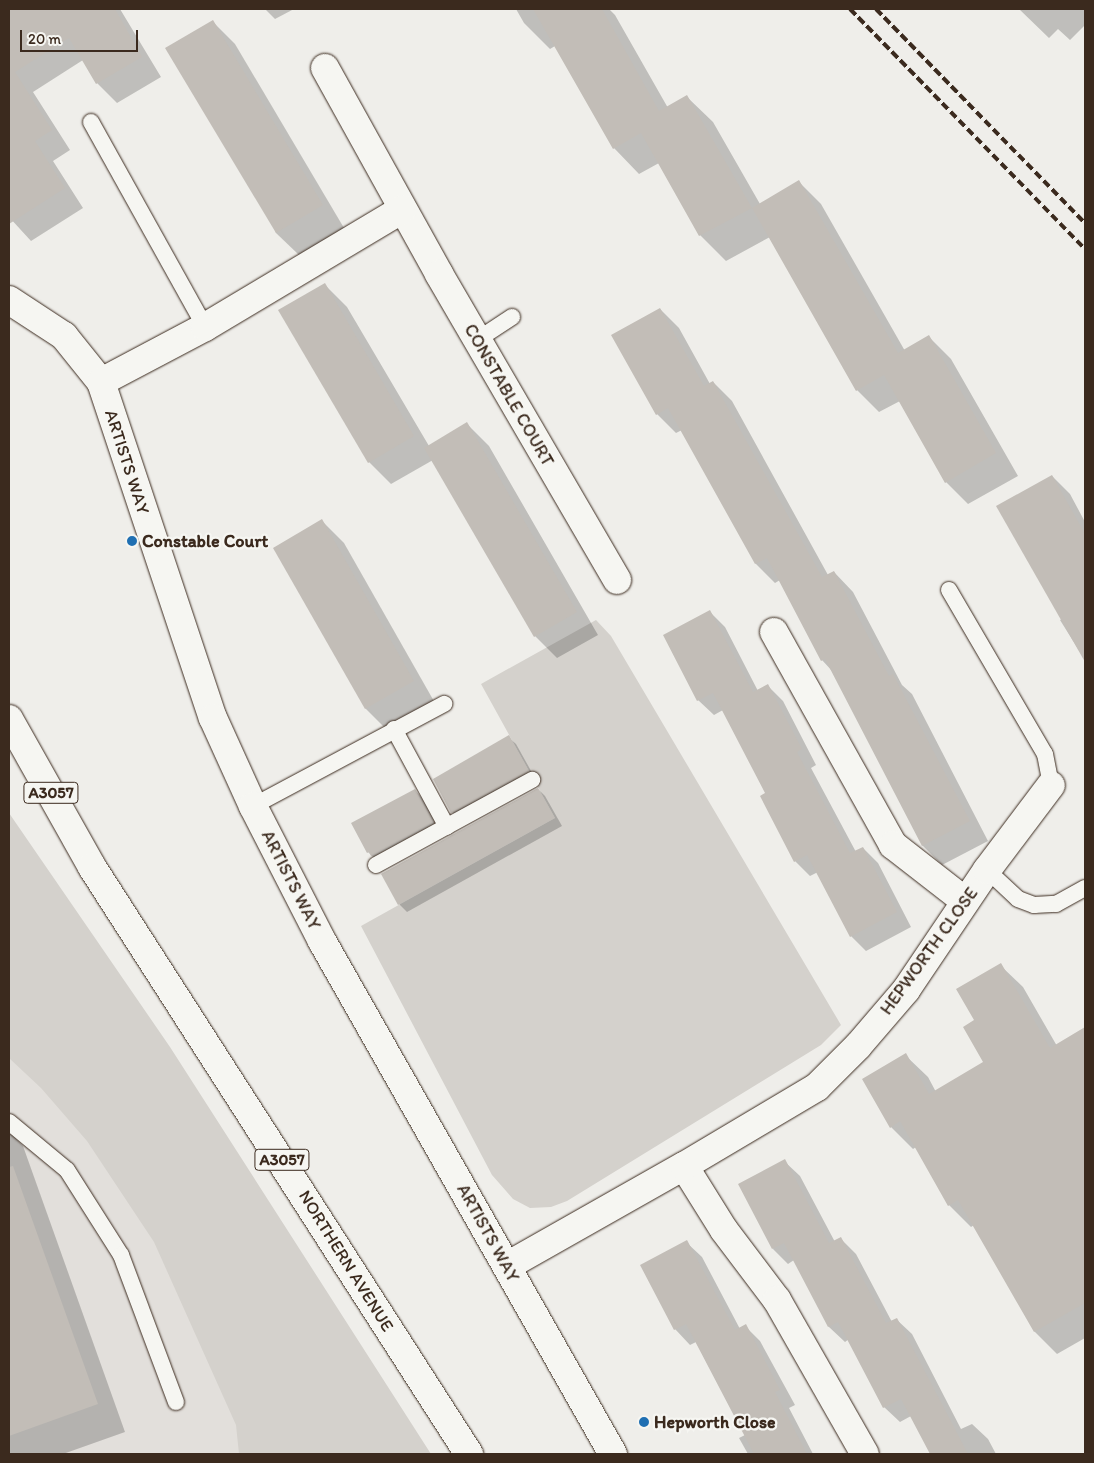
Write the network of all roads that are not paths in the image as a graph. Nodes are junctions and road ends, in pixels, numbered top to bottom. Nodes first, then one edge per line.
1 (325, 68) dead end
2 (91, 122) dead end
3 (403, 209) junction
4 (9, 300) edge
5 (512, 317) dead end
6 (205, 326) junction
7 (477, 340) junction
8 (101, 382) junction
9 (617, 580) dead end
10 (949, 590) dead end
11 (774, 632) dead end
12 (444, 704) dead end
13 (9, 719) edge
14 (394, 729) junction
15 (9, 758) edge
16 (532, 780) dead end
17 (1051, 785) joint
18 (253, 806) junction
19 (447, 827) junction
20 (376, 865) dead end
21 (92, 867) junction
22 (987, 870) junction
23 (1085, 888) edge
24 (965, 901) junction
25 (9, 1122) edge
26 (684, 1166) junction
27 (507, 1266) junction
28 (176, 1402) dead end
29 (468, 1454) edge
30 (613, 1454) edge
31 (865, 1454) edge

1 - 3 street, CONSTABLE COURT
2 - 6 lane
3 - 6 street
3 - 7 street, CONSTABLE COURT
4 - 8 street, ARTISTS WAY
5 - 7 lane
6 - 8 street
7 - 9 street, CONSTABLE COURT
8 - 18 street, ARTISTS WAY
10 - 17 lane
11 - 24 street
12 - 14 lane
13 - 21 street, NORTHERN AVENUE / A3057
14 - 18 lane
14 - 19 lane
15 - 21 street, NORTHERN AVENUE / A3057
16 - 19 lane
17 - 22 street, HEPWORTH CLOSE
18 - 27 street, ARTISTS WAY
19 - 20 lane
21 - 29 street, NORTHERN AVENUE / A3057
22 - 23 lane
22 - 24 street, HEPWORTH CLOSE
24 - 26 street, HEPWORTH CLOSE
25 - 28 lane
26 - 27 street, HEPWORTH CLOSE
26 - 31 street
27 - 30 street, ARTISTS WAY

